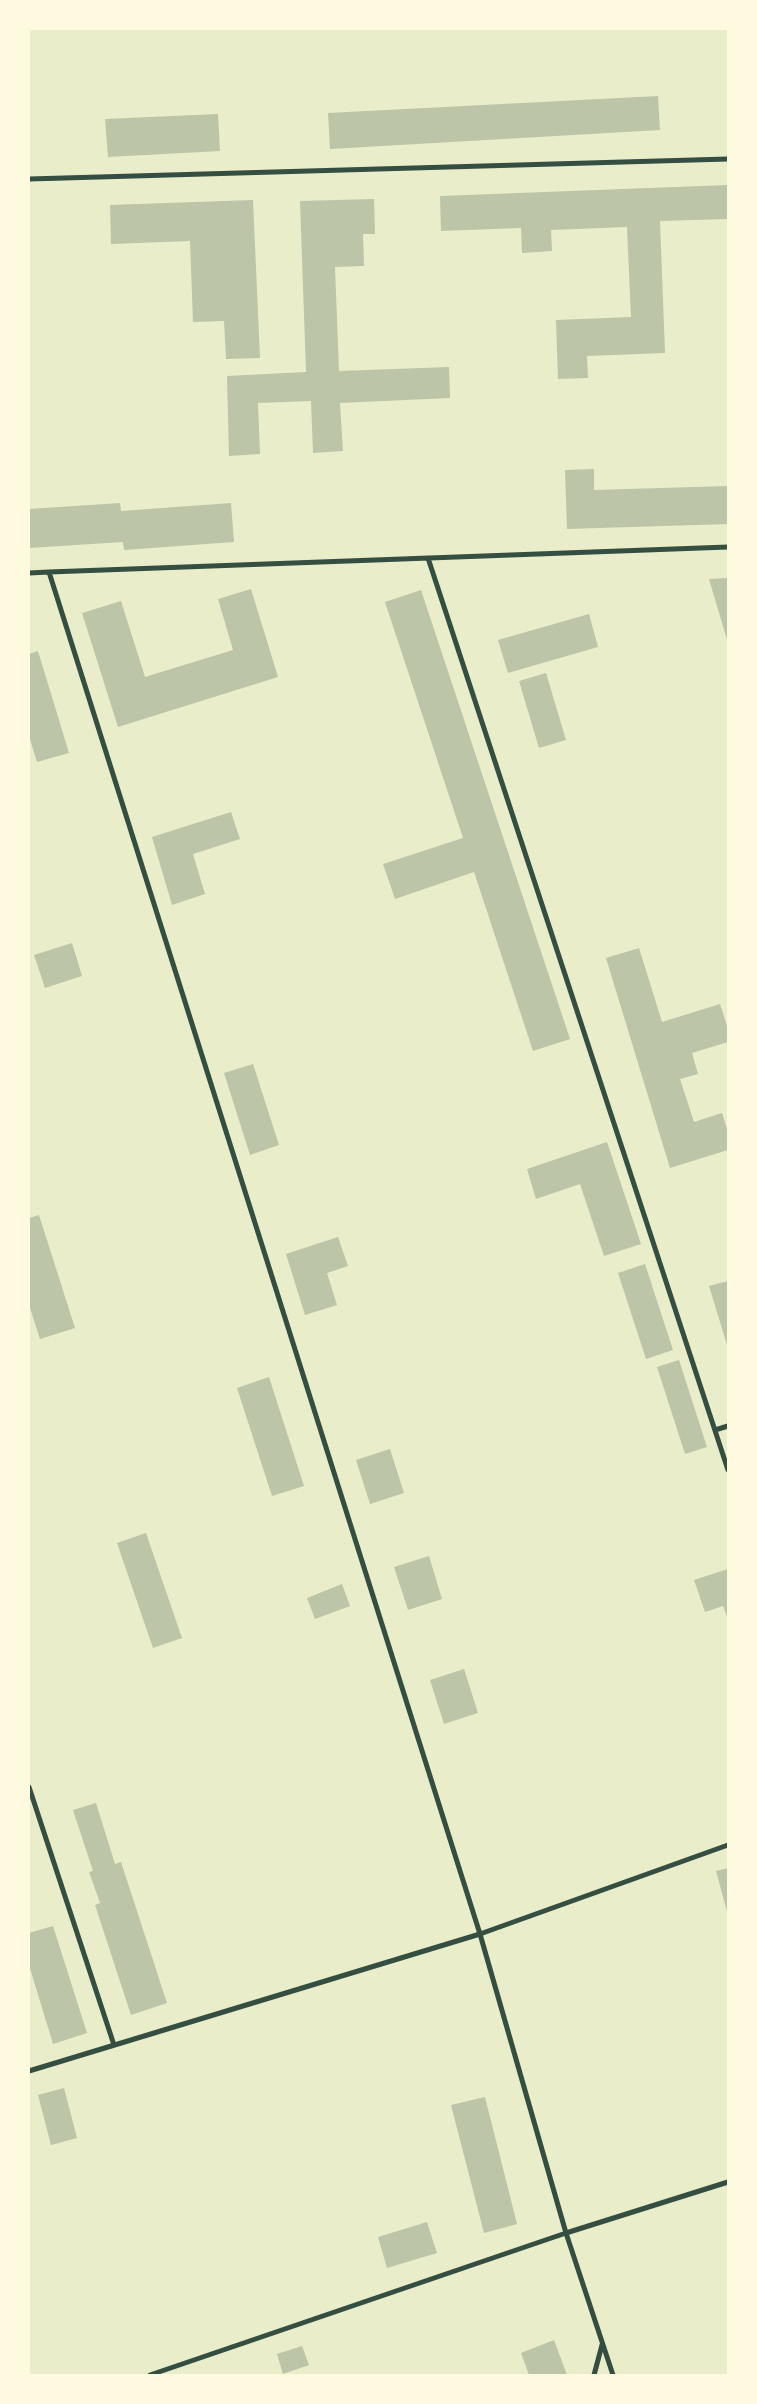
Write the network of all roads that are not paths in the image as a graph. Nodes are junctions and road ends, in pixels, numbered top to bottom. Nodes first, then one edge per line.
1 (728, 159) edge
2 (29, 179) edge
3 (728, 547) edge
4 (428, 558) junction
5 (49, 572) junction
6 (29, 573) edge
7 (728, 1426) edge
8 (715, 1430) junction
9 (728, 1470) edge
10 (29, 1788) edge
11 (728, 1845) edge
12 (480, 1934) junction
13 (114, 2045) junction
14 (29, 2071) edge
15 (728, 2182) edge
16 (566, 2233) junction
17 (602, 2345) junction
18 (150, 2375) edge
19 (594, 2375) edge
20 (612, 2375) edge

1 - 2 street
3 - 4 street
4 - 5 street
4 - 8 street
5 - 6 street
5 - 12 street
7 - 8 street
8 - 9 street
10 - 13 street
11 - 12 street
12 - 13 street
12 - 16 street
13 - 14 street
15 - 16 street
16 - 17 street
16 - 18 street
17 - 19 street
17 - 20 street

